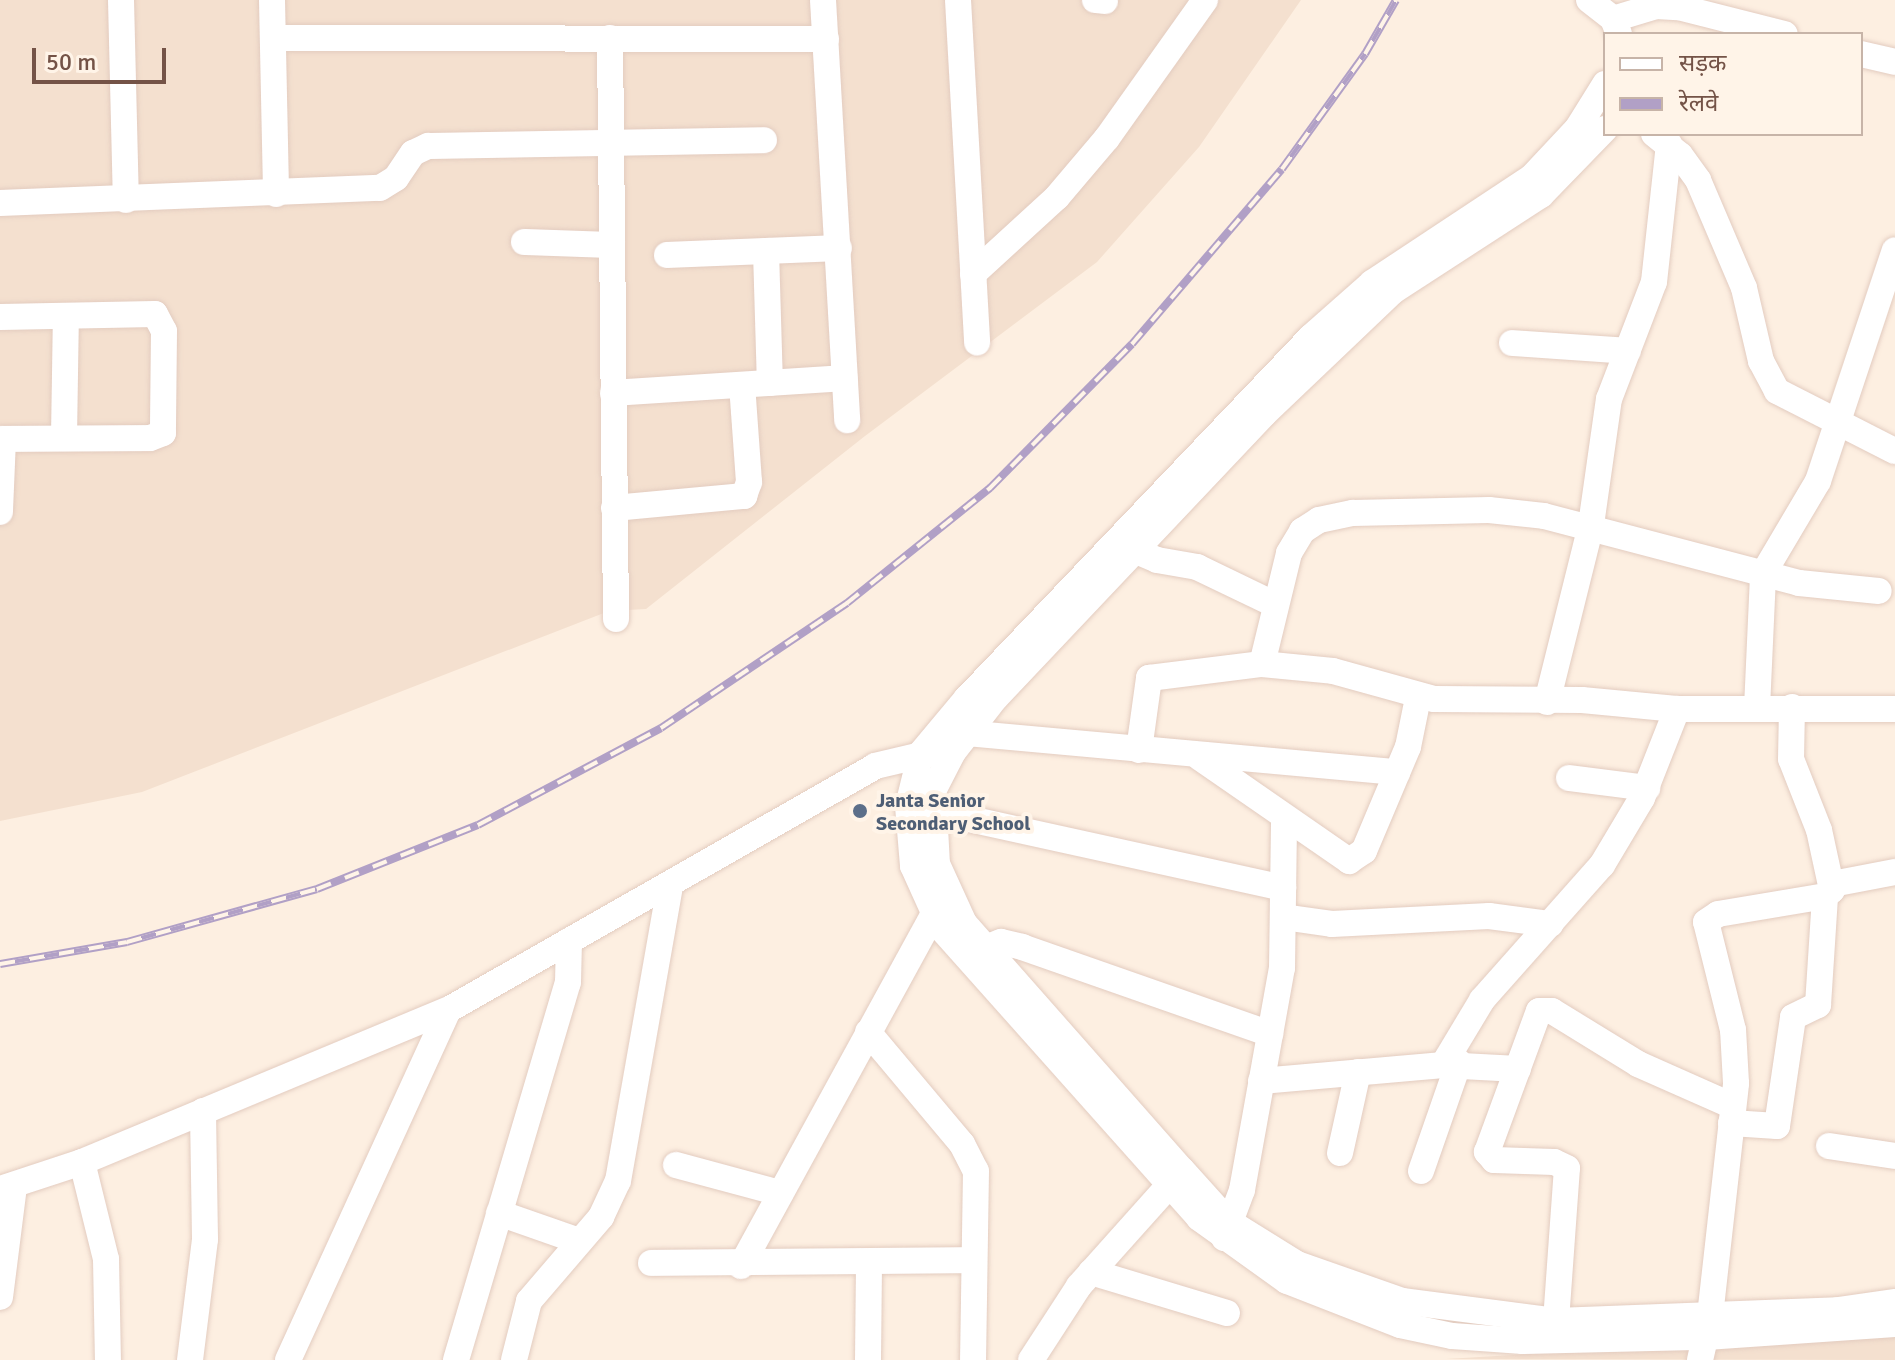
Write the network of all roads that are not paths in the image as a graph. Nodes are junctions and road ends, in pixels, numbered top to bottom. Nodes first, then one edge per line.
1 (121, 0) edge
2 (272, 0) edge
3 (823, 0) edge
4 (958, 0) edge
5 (1205, 0) edge
6 (1589, 0) edge
7 (1678, 3) edge
8 (1616, 26) edge
9 (1778, 32) edge
10 (273, 38) junction
11 (610, 38) junction
12 (826, 39) junction
13 (1863, 54) edge
14 (1895, 62) edge
15 (1602, 96) edge
16 (1603, 131) edge
17 (1662, 139) edge
18 (764, 140) dead end
19 (610, 143) junction
20 (276, 194) junction
21 (126, 200) junction
22 (0, 203) edge
23 (524, 242) dead end
24 (612, 245) junction
25 (839, 248) junction
26 (1895, 250) edge
27 (766, 251) junction
28 (667, 255) dead end
29 (973, 274) junction
30 (66, 316) junction
31 (0, 317) edge
32 (977, 342) dead end
33 (1512, 343) dead end
34 (1628, 351) junction
35 (845, 378) junction
36 (770, 383) junction
37 (742, 385) junction
38 (613, 393) junction
39 (847, 420) dead end
40 (1834, 422) junction
41 (64, 437) junction
42 (1895, 451) edge
43 (614, 508) junction
44 (0, 512) edge
45 (1591, 525) junction
46 (1124, 547) junction
47 (1763, 574) junction
48 (1879, 591) dead end
49 (1274, 604) junction
50 (616, 619) dead end
51 (1262, 664) junction
52 (1418, 698) junction
53 (1547, 702) junction
54 (1792, 707) junction
55 (1757, 708) junction
56 (1677, 709) junction
57 (1895, 709) edge
58 (953, 738) junction
59 (1139, 750) junction
60 (921, 753) junction
61 (1196, 755) junction
62 (1397, 772) junction
63 (1569, 778) dead end
64 (1647, 788) junction
65 (920, 808) junction
66 (1284, 817) junction
67 (1895, 872) edge
68 (670, 885) junction
69 (1283, 888) junction
70 (948, 890) junction
71 (1829, 890) junction
72 (933, 912) junction
73 (1283, 917) junction
74 (1550, 924) junction
75 (569, 941) junction
76 (976, 952) junction
77 (448, 1010) junction
78 (868, 1032) junction
79 (1270, 1034) junction
80 (1451, 1063) junction
81 (1518, 1069) junction
82 (1358, 1072) junction
83 (1261, 1081) junction
84 (203, 1111) junction
85 (1732, 1115) junction
86 (1829, 1146) dead end
87 (1340, 1153) dead end
88 (1895, 1156) edge
89 (82, 1162) junction
90 (676, 1165) dead end
91 (1421, 1171) dead end
92 (1176, 1178) junction
93 (7, 1187) edge
94 (780, 1193) junction
95 (499, 1213) junction
96 (1228, 1232) junction
97 (579, 1241) junction
98 (973, 1260) junction
99 (651, 1263) dead end
100 (869, 1264) junction
101 (741, 1266) junction
102 (1091, 1272) junction
103 (0, 1297) edge
104 (1895, 1302) edge
105 (1227, 1313) dead end
106 (1895, 1324) edge
107 (1566, 1335) edge
108 (1705, 1338) edge
109 (108, 1360) edge
110 (190, 1360) edge
111 (288, 1360) edge
112 (456, 1360) edge
113 (514, 1360) edge
114 (868, 1360) edge
115 (973, 1360) edge
116 (1031, 1360) edge

1 - 21 street
2 - 10 street
3 - 12 street
4 - 29 street
5 - 29 street
6 - 8 street
7 - 8 street
7 - 9 street
10 - 11 street
10 - 20 street
11 - 12 street
11 - 19 street
12 - 25 street
13 - 14 street
15 - 46 street
16 - 46 street
17 - 34 street
17 - 40 street
18 - 19 street
19 - 20 street
19 - 24 street
20 - 21 street
21 - 22 street
23 - 24 street
24 - 38 street
25 - 27 street
25 - 35 street
26 - 40 street
27 - 28 street
27 - 36 street
29 - 32 street
30 - 31 street
30 - 41 street
30 - 41 street
33 - 34 street
34 - 45 street
35 - 36 street
35 - 39 street
36 - 37 street
37 - 38 street
37 - 43 street
38 - 43 street
40 - 42 street
40 - 47 street
41 - 44 street
43 - 50 street
45 - 47 street
45 - 49 street
45 - 53 street
46 - 49 street
46 - 58 street
47 - 48 street
47 - 55 street
49 - 51 street
51 - 52 street
51 - 59 street
52 - 53 street
52 - 62 street
53 - 56 street
54 - 55 street
54 - 57 street
54 - 71 street
55 - 56 street
56 - 64 street
58 - 59 street
58 - 60 street
58 - 65 street
59 - 61 street
60 - 65 street
60 - 68 street
61 - 62 street
61 - 66 street
62 - 66 street
63 - 64 street
64 - 74 street
65 - 69 street
65 - 70 street
65 - 72 street
66 - 69 street
67 - 71 street
68 - 75 street
68 - 97 street
69 - 73 street
70 - 72 street
70 - 76 street
71 - 85 street
71 - 85 street
72 - 76 street
72 - 78 street
73 - 74 street
73 - 79 street
74 - 80 street
75 - 77 street
75 - 95 street
76 - 79 street
76 - 92 street
77 - 84 street
77 - 111 street
78 - 94 street
78 - 98 street
79 - 83 street
80 - 81 street
80 - 82 street
80 - 91 street
81 - 85 street
81 - 107 street
82 - 83 street
82 - 87 street
83 - 96 street
84 - 89 street
84 - 110 street
85 - 108 street
86 - 88 street
89 - 93 street
89 - 109 street
90 - 94 street
92 - 96 street
92 - 102 street
93 - 103 street
94 - 101 street
95 - 97 street
95 - 112 street
96 - 107 street
97 - 113 street
98 - 100 street
98 - 115 street
99 - 101 street
100 - 101 street
100 - 114 street
102 - 105 street
102 - 116 street
104 - 108 street
106 - 108 street
107 - 108 street

